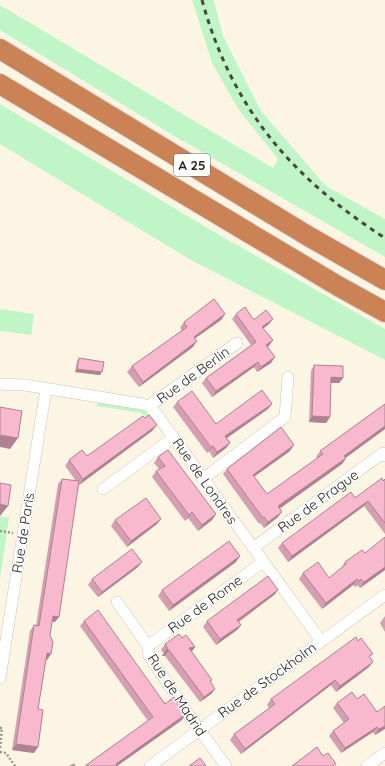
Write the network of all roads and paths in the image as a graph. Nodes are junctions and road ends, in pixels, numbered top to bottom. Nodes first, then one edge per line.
1 (0, 49) edge
2 (0, 84) edge
3 (385, 280) edge
4 (385, 312) edge
5 (237, 342) dead end
6 (288, 377) dead end
7 (0, 384) edge
8 (46, 389) junction
9 (149, 406) junction
10 (174, 437) junction
11 (384, 454) edge
12 (203, 479) junction
13 (103, 489) dead end
14 (253, 548) junction
15 (263, 562) junction
16 (385, 594) edge
17 (117, 602) dead end
18 (321, 641) junction
19 (148, 646) junction
20 (0, 678) edge
21 (0, 728) edge
22 (199, 730) junction
23 (0, 751) edge
24 (385, 753) edge
25 (15, 766) edge
26 (150, 766) edge
27 (226, 766) edge
28 (367, 766) edge

1 - 3 highway, A 25
2 - 4 highway, A 25
5 - 9 street, Rue de Berlin
6 - 12 street
7 - 8 street
8 - 9 street
8 - 20 street, Rue de Paris
9 - 10 street, Rue de Londres
10 - 12 street, Rue de Londres
10 - 13 street
11 - 14 street, Rue de Prague
12 - 14 street, Rue de Londres
14 - 15 street, Rue de Londres
15 - 18 street, Rue de Londres
15 - 19 street, Rue de Rome
16 - 18 street, Rue de Stockholm
17 - 19 street, Rue de Madrid
18 - 22 street, Rue de Stockholm
19 - 22 street, Rue de Madrid
21 - 23 path
22 - 26 street, Rue de Stockholm
22 - 27 street, Rue de Madrid
23 - 25 path
24 - 28 street

